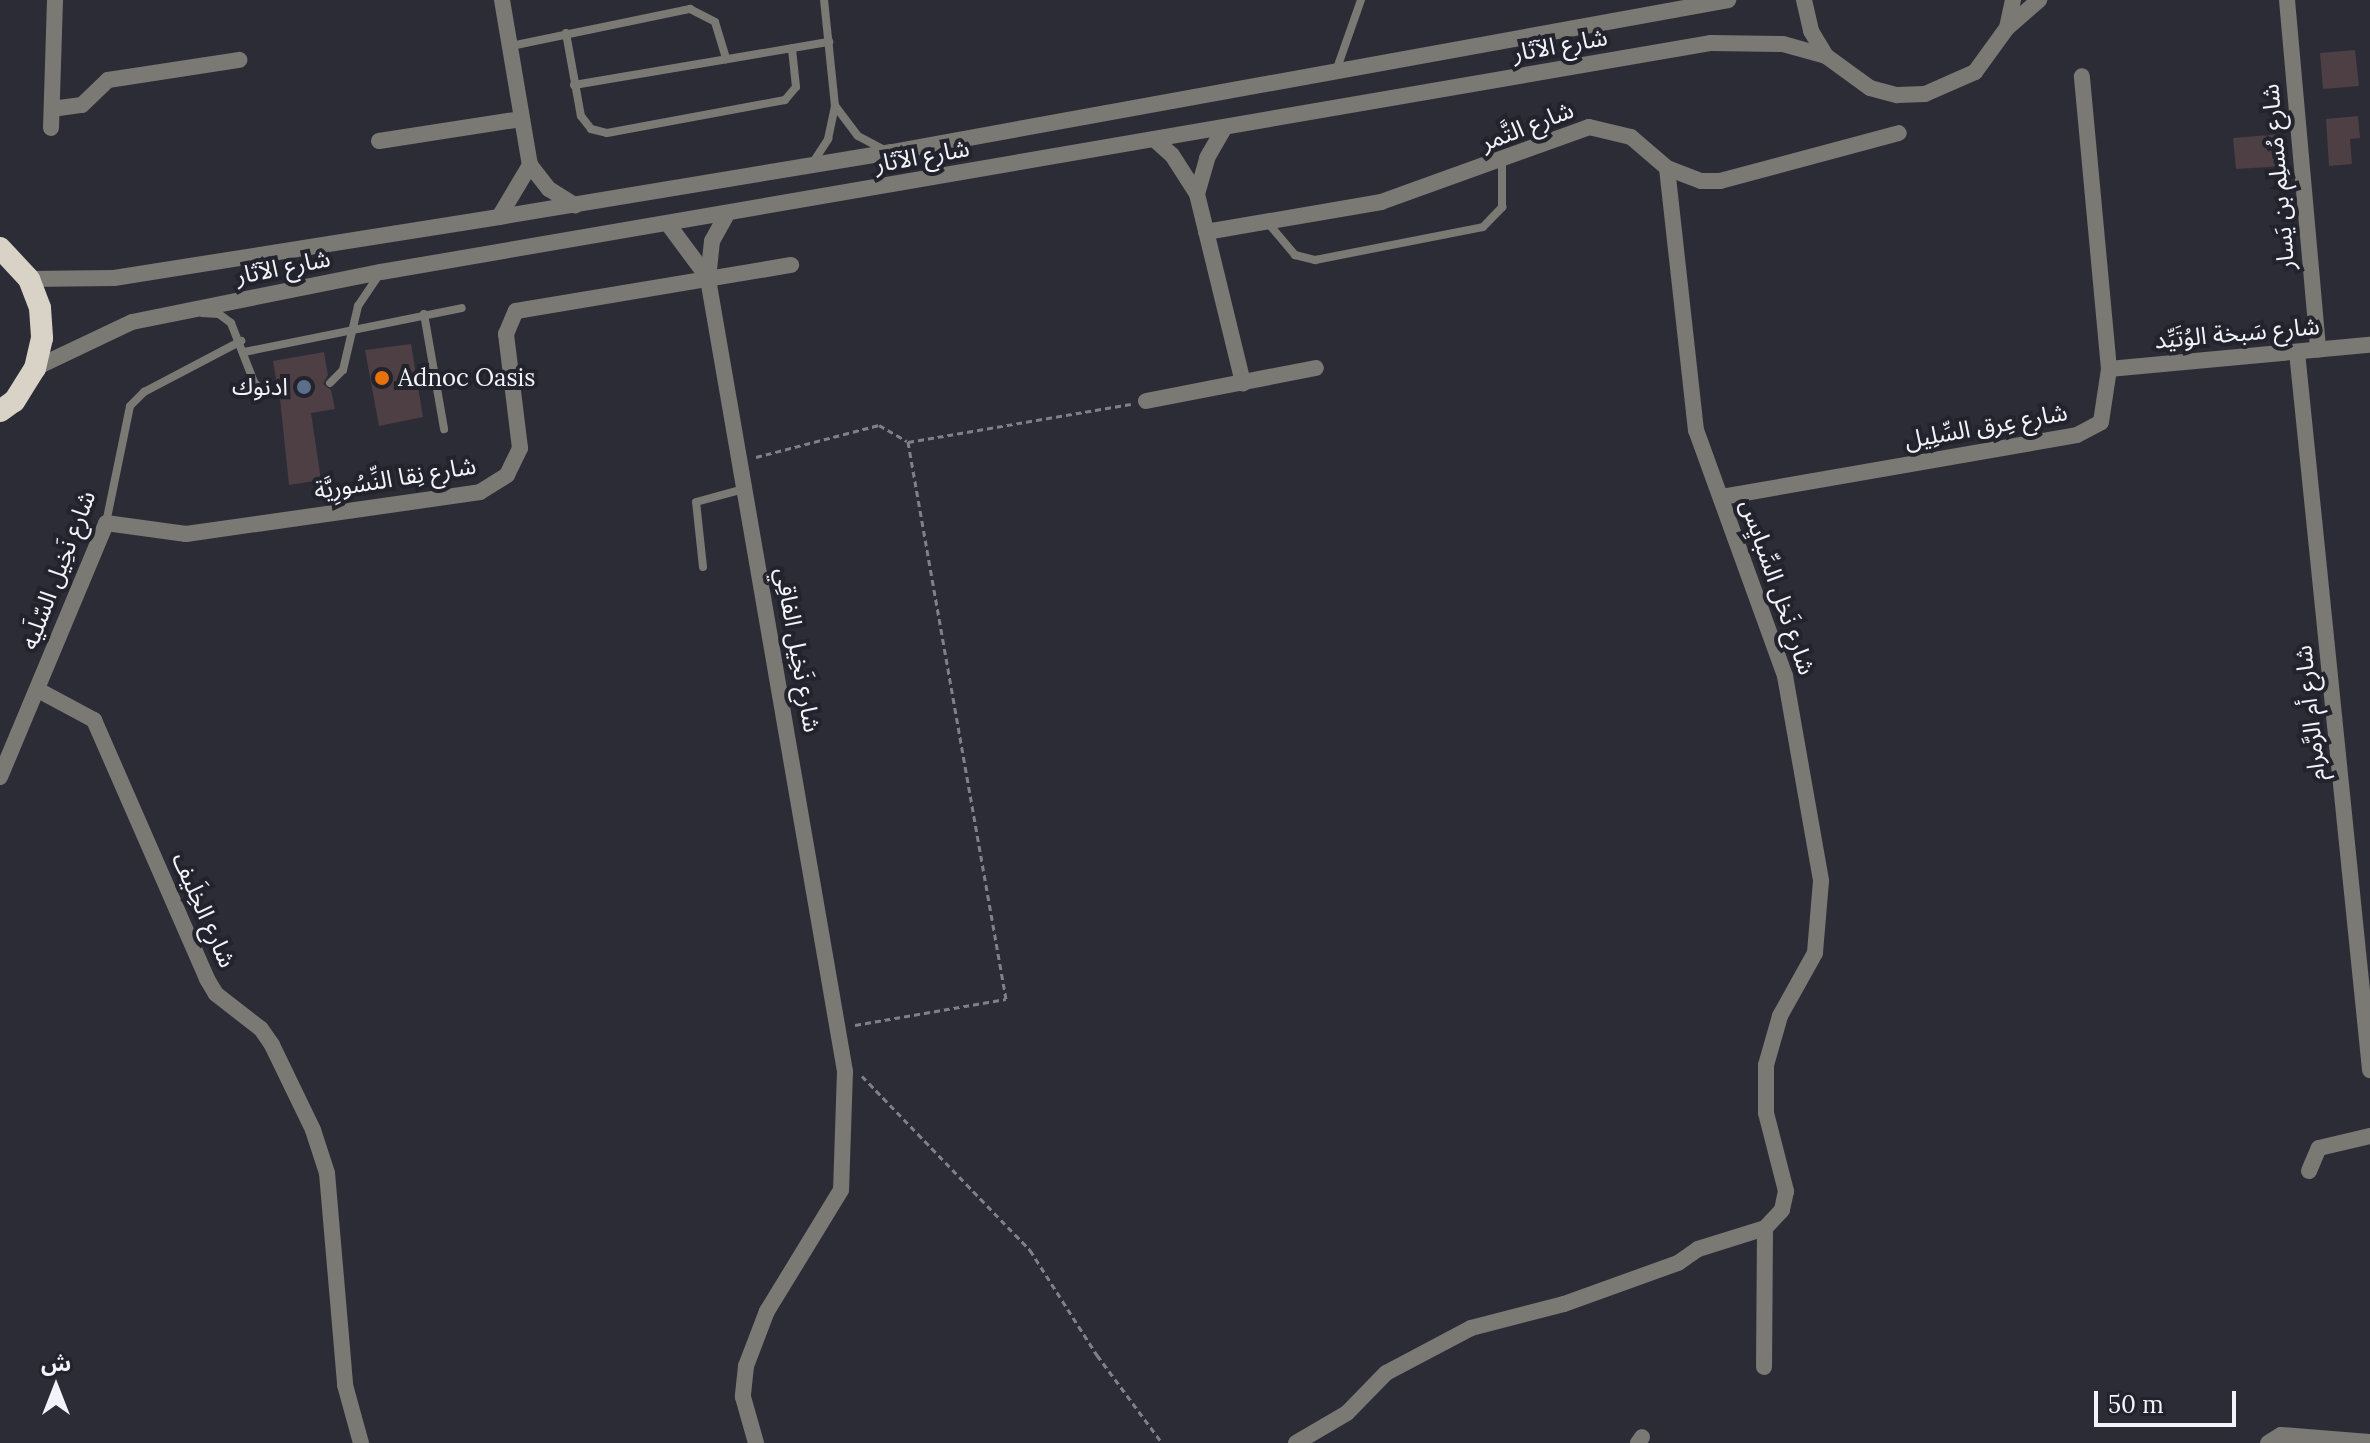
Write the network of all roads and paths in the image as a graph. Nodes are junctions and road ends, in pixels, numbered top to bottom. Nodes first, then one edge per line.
1 (55, 0) edge
2 (502, 0) edge
3 (824, 0) edge
4 (1361, 0) edge
5 (1728, 0) edge
6 (1804, 0) edge
7 (2013, 0) edge
8 (2039, 0) edge
9 (2287, 0) edge
10 (2007, 28) junction
11 (566, 33) junction
12 (829, 42) junction
13 (511, 46) junction
14 (792, 48) junction
15 (1826, 56) junction
16 (726, 59) junction
17 (239, 60) dead end
18 (1336, 71) junction
19 (2082, 76) dead end
20 (574, 85) junction
21 (835, 106) junction
22 (52, 109) junction
23 (521, 119) junction
24 (51, 128) dead end
25 (1224, 129) junction
26 (1899, 133) dead end
27 (1154, 139) junction
28 (379, 141) dead end
29 (892, 152) junction
30 (1502, 162) junction
31 (812, 164) junction
32 (530, 165) junction
33 (1667, 168) junction
34 (1197, 194) junction
35 (575, 205) junction
36 (727, 214) junction
37 (499, 217) junction
38 (1268, 223) junction
39 (668, 224) junction
40 (1206, 232) junction
41 (3, 247) edge
42 (791, 265) dead end
43 (381, 272) junction
44 (29, 279) junction
45 (708, 279) junction
46 (462, 308) dead end
47 (182, 311) junction
48 (424, 314) junction
49 (352, 327) junction
50 (241, 341) junction
51 (2370, 345) edge
52 (2318, 350) junction
53 (244, 352) junction
54 (2297, 352) junction
55 (35, 368) junction
56 (1316, 368) dead end
57 (2109, 369) junction
58 (330, 383) dead end
59 (1243, 383) junction
60 (278, 392) dead end
61 (1146, 401) joint
62 (0, 411) edge
63 (444, 429) dead end
64 (908, 442) junction
65 (740, 460) junction
66 (745, 489) junction
67 (1722, 497) junction
68 (106, 523) junction
69 (703, 567) dead end
70 (38, 690) junction
71 (0, 777) edge
72 (840, 1028) junction
73 (844, 1056) junction
74 (2370, 1070) edge
75 (2370, 1136) edge
76 (2309, 1171) dead end
77 (1765, 1228) junction
78 (1764, 1367) dead end
79 (2370, 1442) edge
80 (361, 1443) edge
81 (756, 1443) edge
82 (1162, 1443) edge
83 (1296, 1443) edge
84 (2268, 1443) edge

1 - 22 street
2 - 13 street
3 - 12 lane
4 - 18 lane
5 - 18 street, شارع الآثار
6 - 15 street
7 - 10 street
8 - 10 street
9 - 52 street, شارع مُسلِم بن يَسار
10 - 15 street
11 - 13 lane
11 - 16 lane
11 - 20 lane
12 - 14 lane
12 - 21 lane
13 - 23 street
14 - 16 lane
14 - 20 lane
15 - 25 street, شارع الآثار
16 - 20 lane
17 - 22 street
18 - 29 street, شارع الآثار
19 - 57 street, شارع عِرق السِّلِيل
21 - 29 lane
21 - 31 lane
22 - 24 street
23 - 28 street
23 - 32 street
25 - 27 street, شارع الآثار
25 - 34 street
26 - 33 street, شارع التَّمر
27 - 34 street
27 - 36 street, شارع الآثار
29 - 31 street, شارع الآثار
30 - 33 street, شارع التَّمر
30 - 38 street, شارع التَّمر
30 - 38 lane
31 - 35 street, شارع الآثار
32 - 35 street
32 - 37 street
33 - 67 street, شارع نَخل السِّبايِس
34 - 40 street
35 - 37 street, شارع الآثار
36 - 39 street, شارع الآثار
36 - 45 street, شارع نَخِيل الفاقِي
37 - 44 street, شارع الآثار
38 - 40 street, شارع التَّمر
39 - 43 street, شارع الآثار
39 - 45 street, شارع نَخِيل الفاقِي
40 - 59 street
41 - 44 highway
42 - 45 street
43 - 47 street, شارع الآثار
43 - 49 lane
44 - 55 highway
45 - 65 street, شارع نَخِيل الفاقِي
45 - 68 street, شارع نِقا النِّسُورِيَّة
46 - 48 lane
47 - 50 lane
47 - 55 street, شارع الآثار
48 - 49 lane
48 - 63 lane
49 - 53 lane
49 - 58 lane
50 - 53 lane
50 - 68 lane, شارع نَخِيل السّلَيه
51 - 52 street, شارع سَبخة الوُتَيِّد
52 - 54 street, شارع سَبخة الوُتَيِّد
53 - 60 lane
54 - 57 street, شارع سَبخة الوُتَيِّد
54 - 74 street, شارع أم الرَّمرام
55 - 62 highway
56 - 59 street
57 - 67 street, شارع عِرق السِّلِيل
59 - 61 street
61 - 64 path
64 - 65 path
64 - 72 path
65 - 66 street, شارع نَخِيل الفاقِي
66 - 69 lane
66 - 72 street, شارع نَخِيل الفاقِي
67 - 77 street, شارع نَخل السِّبايِس
68 - 70 street, شارع نَخِيل السّلَيه
70 - 71 street, شارع نَخِيل السّلَيه
70 - 80 street, شارع الخِلَيف
72 - 73 street, شارع نَخِيل الفاقِي
73 - 81 street, شارع نَخِيل الفاقِي
73 - 82 path
75 - 76 street
77 - 78 street
77 - 83 street
79 - 84 street

